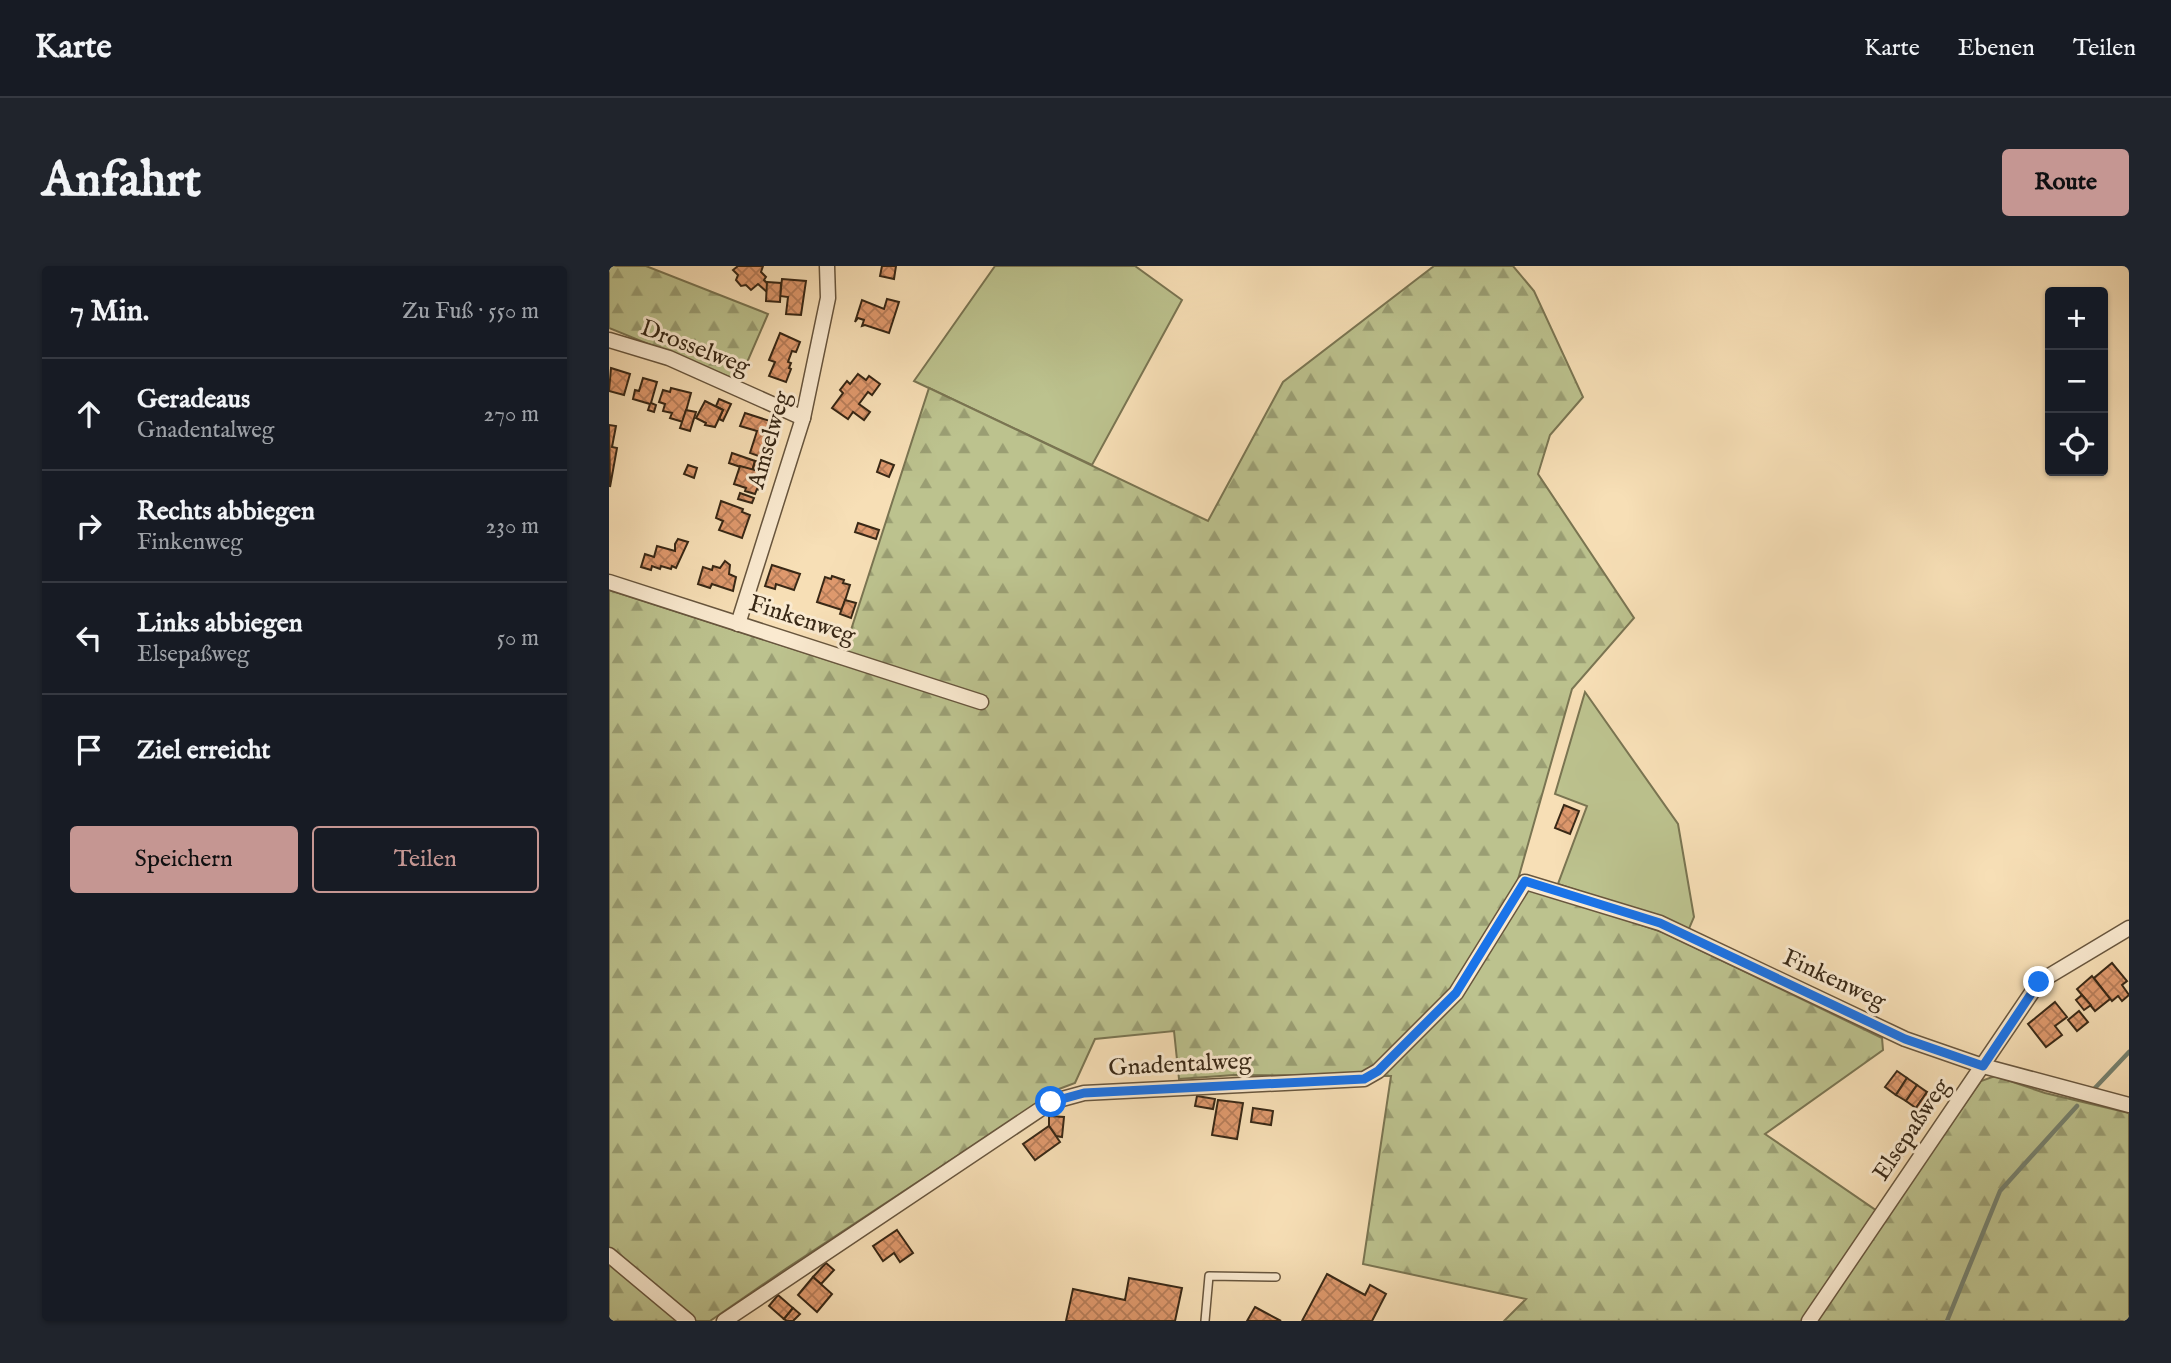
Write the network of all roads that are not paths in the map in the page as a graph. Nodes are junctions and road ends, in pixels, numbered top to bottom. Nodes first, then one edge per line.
1 (827, 266) edge
2 (609, 340) edge
3 (803, 418) junction
4 (609, 582) edge
5 (738, 624) junction
6 (981, 702) dead end
7 (1525, 881) joint
8 (2129, 928) edge
9 (1983, 1066) junction
10 (2129, 1105) edge
11 (609, 1255) edge
12 (1276, 1277) dead end
13 (688, 1321) edge
14 (724, 1321) edge
15 (1205, 1321) edge
16 (1809, 1321) edge

1 - 3 street, Amselweg
2 - 3 street, Drosselweg
3 - 5 street, Amselweg
4 - 5 street, Finkenweg
5 - 6 street, Finkenweg
7 - 9 street, Finkenweg
7 - 14 street, Gnadentalweg
8 - 9 street, Elsepaßweg
9 - 10 street, Finkenweg
9 - 16 street, Elsepaßweg
11 - 13 street
12 - 15 lane

